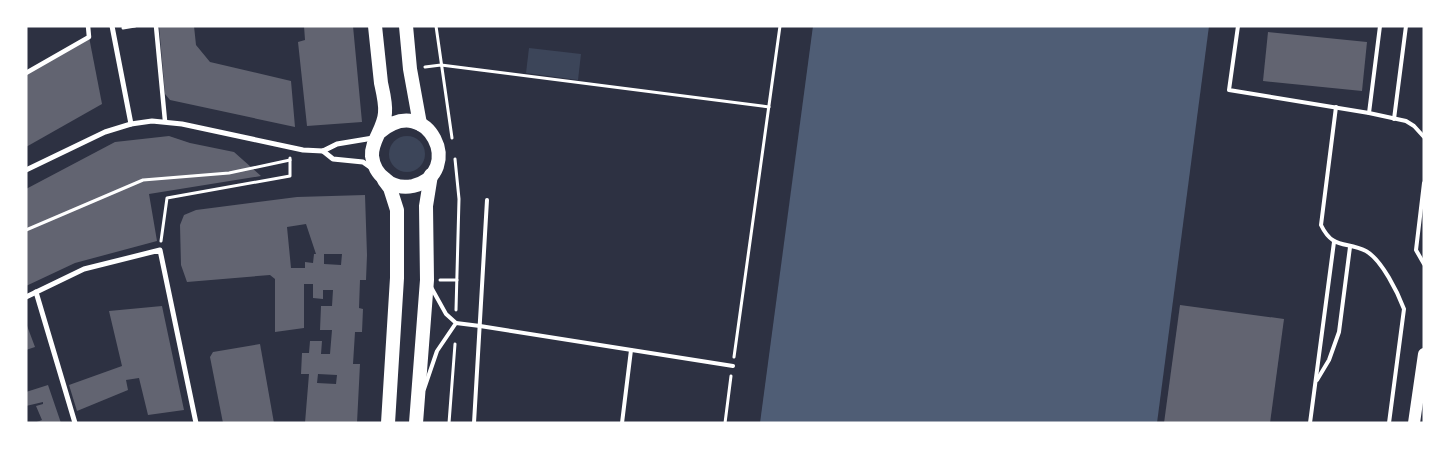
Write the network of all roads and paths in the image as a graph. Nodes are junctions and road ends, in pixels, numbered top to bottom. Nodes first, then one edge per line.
1 (88, 26) edge
2 (112, 26) edge
3 (156, 26) edge
4 (375, 26) edge
5 (406, 26) edge
6 (436, 26) edge
7 (780, 26) edge
8 (1238, 26) edge
9 (1380, 26) edge
10 (1406, 26) edge
11 (442, 65) junction
12 (410, 69) junction
13 (26, 72) edge
14 (769, 106) junction
15 (1336, 107) junction
16 (1369, 113) junction
17 (1394, 118) junction
18 (165, 122) junction
19 (131, 124) junction
20 (420, 124) junction
21 (379, 134) junction
22 (1424, 137) edge
23 (452, 142) dead end
24 (290, 148) junction
25 (323, 151) junction
26 (454, 151) dead end
27 (290, 160) junction
28 (26, 170) edge
29 (431, 175) junction
30 (381, 176) junction
31 (1424, 183) edge
32 (487, 200) dead end
33 (26, 230) edge
34 (1334, 242) junction
35 (1350, 247) junction
36 (160, 250) junction
37 (1424, 264) edge
38 (427, 280) junction
39 (36, 292) junction
40 (26, 297) edge
41 (456, 323) junction
42 (480, 326) junction
43 (631, 350) junction
44 (1424, 354) edge
45 (733, 366) junction
46 (1316, 382) junction
47 (417, 417) edge
48 (74, 423) edge
49 (196, 423) edge
50 (388, 423) edge
51 (449, 423) edge
52 (474, 423) edge
53 (622, 423) edge
54 (725, 423) edge
55 (1310, 423) edge
56 (1390, 423) edge
57 (1414, 423) edge

1 - 13 street
2 - 19 street
3 - 18 street
4 - 21 highway
5 - 12 highway
6 - 11 path
7 - 14 path
8 - 15 lane
9 - 16 lane
10 - 17 lane
11 - 12 path
11 - 14 path
11 - 23 path
12 - 20 highway
14 - 45 path
15 - 16 lane
15 - 34 lane
16 - 17 lane
17 - 22 lane
18 - 19 street
18 - 24 street
19 - 28 street
20 - 21 highway
20 - 29 highway
21 - 25 street
21 - 30 highway
24 - 25 street
24 - 27 path
25 - 30 street
26 - 41 path
27 - 33 path
27 - 36 path
29 - 30 highway
29 - 38 highway
30 - 50 highway
31 - 37 lane
32 - 42 lane
34 - 35 lane
34 - 46 lane
35 - 46 lane
35 - 56 lane
36 - 39 street
36 - 49 street
38 - 41 lane
38 - 47 highway
39 - 40 street
39 - 48 street
41 - 42 lane
41 - 47 lane
41 - 51 path
42 - 43 lane
42 - 52 lane
43 - 45 lane
43 - 53 lane
44 - 57 main road
45 - 54 path
46 - 55 lane

